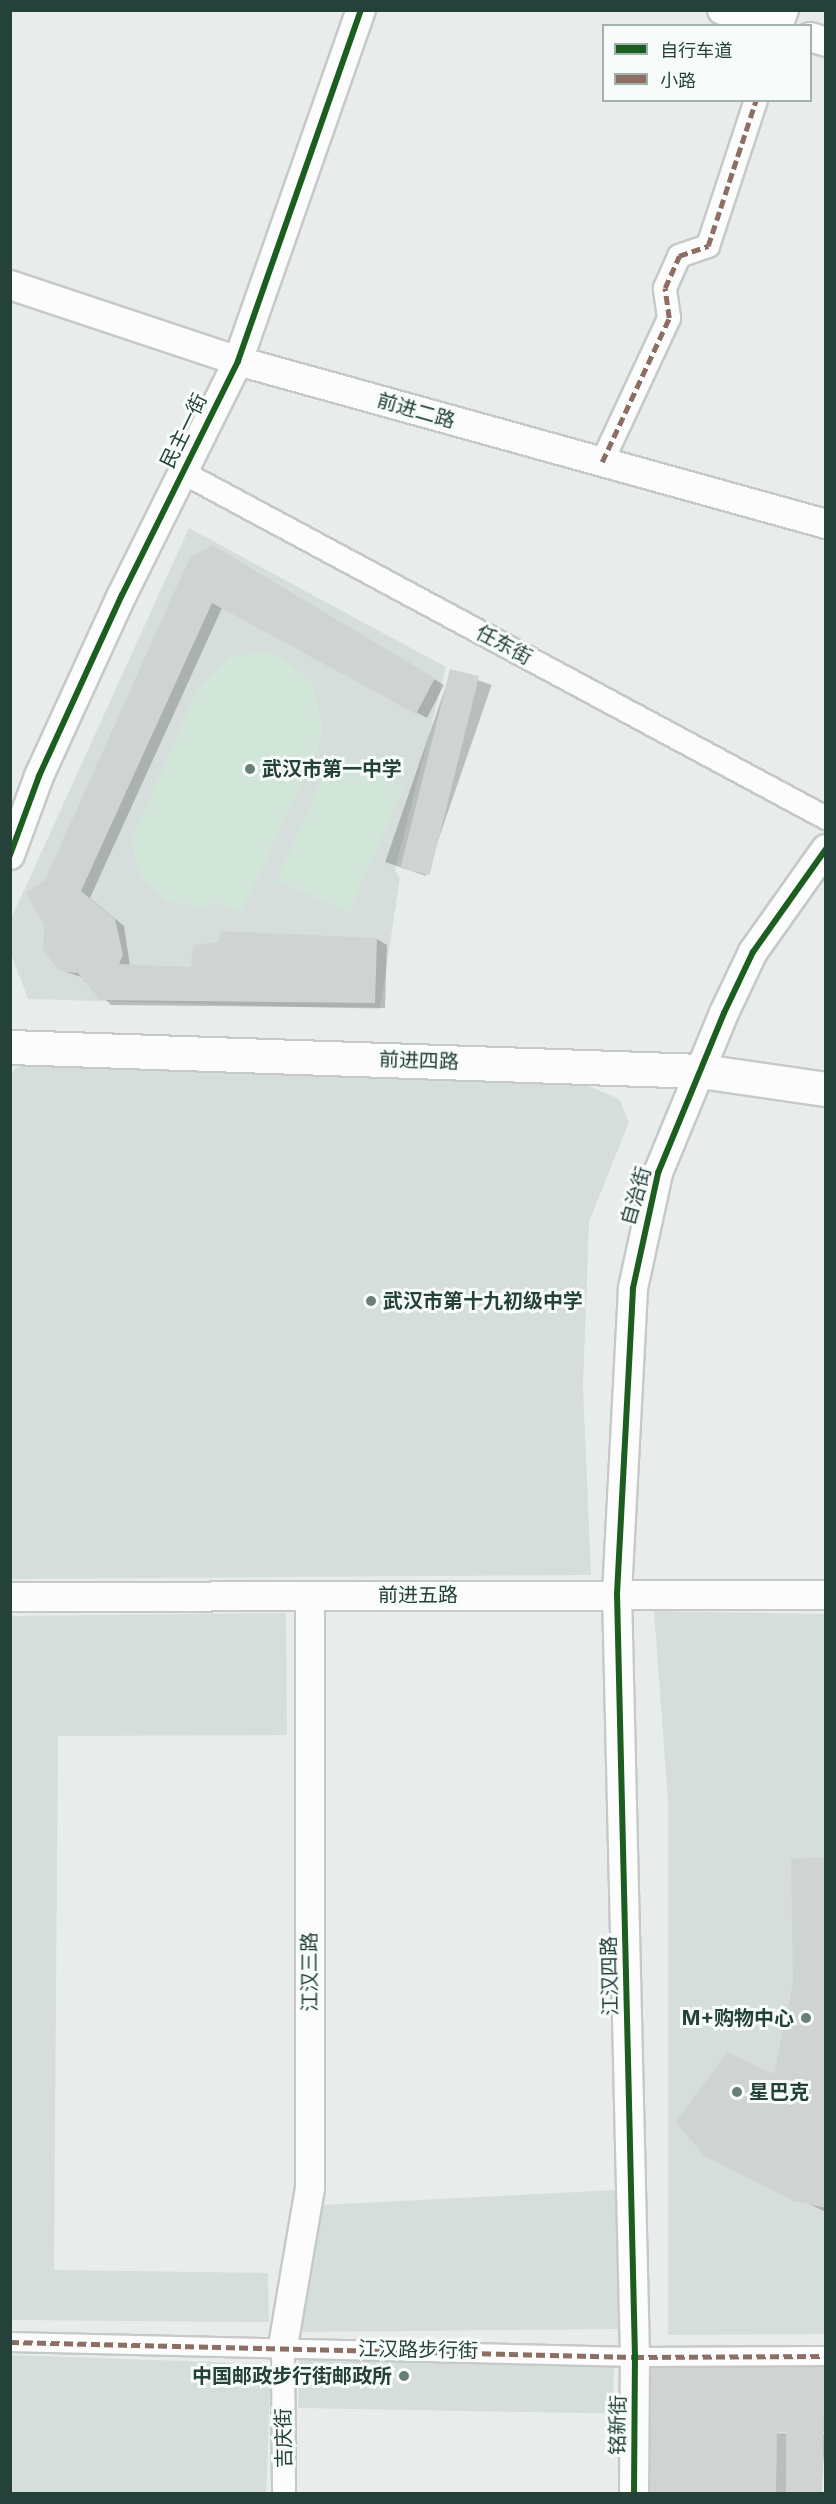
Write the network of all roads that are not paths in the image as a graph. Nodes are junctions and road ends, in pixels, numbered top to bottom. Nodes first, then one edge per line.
1 (361, 10) edge
2 (722, 10) edge
3 (766, 24) edge
4 (755, 102) edge
5 (10, 285) edge
6 (238, 361) junction
7 (602, 462) junction
8 (182, 472) junction
9 (825, 524) edge
10 (825, 818) edge
11 (825, 849) edge
12 (10, 855) edge
13 (10, 1047) edge
14 (701, 1071) junction
15 (825, 1089) edge
16 (617, 1594) junction
17 (825, 1595) edge
18 (310, 1596) junction
19 (10, 1598) edge
20 (10, 2342) edge
21 (283, 2346) junction
22 (825, 2356) edge
23 (635, 2357) junction
24 (284, 2493) edge
25 (634, 2493) edge

1 - 6 street, 民主一街
2 - 3 street
4 - 7 street
5 - 6 street, 前进二路
6 - 7 street, 前进二路
6 - 8 street, 民主一街
7 - 9 street, 前进二路
8 - 10 street, 任东街
8 - 12 street, 民主一街
11 - 14 street, 自治街
13 - 14 main road, 前进四路
14 - 15 main road, 前进四路
14 - 16 street, 自治街
16 - 17 street, 前进五路
16 - 18 street, 前进五路
16 - 23 street, 江汉四路
18 - 19 street, 前进五路
18 - 21 street, 江汉三路
20 - 21 street, 江汉路步行街
21 - 23 street, 江汉路步行街
21 - 24 street, 吉庆街
22 - 23 street, 江汉路步行街
23 - 25 street, 铭新街

